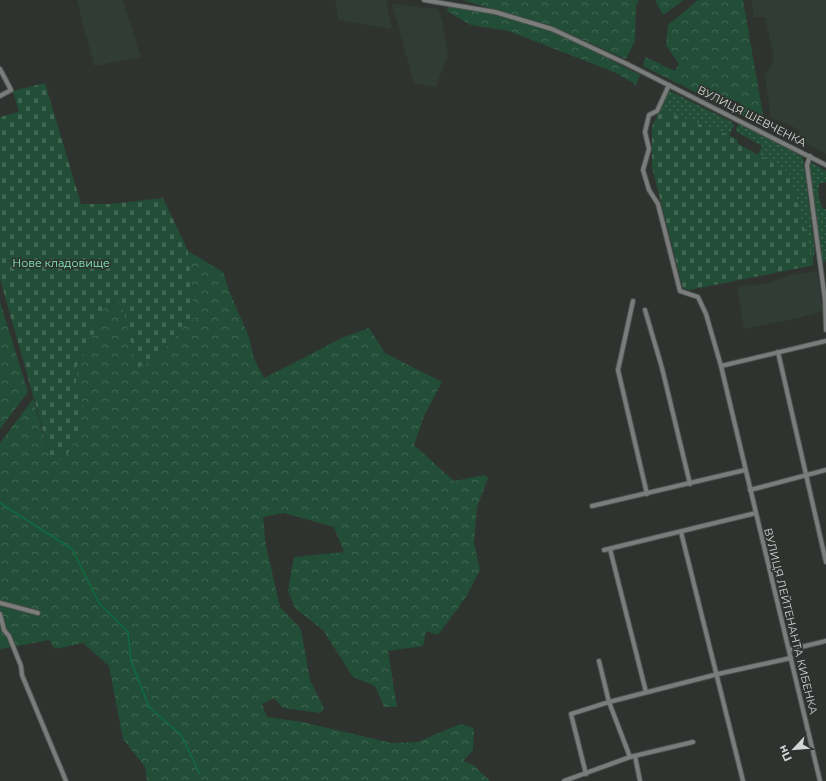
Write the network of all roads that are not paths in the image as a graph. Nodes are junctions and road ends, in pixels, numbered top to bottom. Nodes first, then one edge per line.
1 (424, 0) edge
2 (0, 69) edge
3 (669, 85) junction
4 (0, 96) edge
5 (810, 156) junction
6 (826, 165) edge
7 (633, 301) dead end
8 (645, 310) dead end
9 (826, 330) edge
10 (826, 341) edge
11 (778, 352) junction
12 (720, 366) junction
13 (745, 470) junction
14 (826, 470) edge
15 (805, 475) junction
16 (690, 484) junction
17 (750, 490) junction
18 (647, 494) junction
19 (592, 506) dead end
20 (756, 513) junction
21 (681, 532) junction
22 (610, 548) junction
23 (604, 550) dead end
24 (826, 562) edge
25 (0, 602) edge
26 (38, 613) dead end
27 (0, 614) edge
28 (826, 641) edge
29 (789, 650) junction
30 (791, 658) junction
31 (599, 662) dead end
32 (718, 674) junction
33 (646, 692) junction
34 (609, 702) junction
35 (693, 742) dead end
36 (633, 757) junction
37 (586, 774) junction
38 (581, 776) junction
39 (66, 781) edge
40 (564, 781) edge
41 (582, 781) edge
42 (640, 781) edge
43 (743, 781) edge
44 (820, 781) edge

1 - 3 street, ВУЛИЦЯ ШЕВЧЕНКА
2 - 4 street
3 - 5 street, ВУЛИЦЯ ШЕВЧЕНКА
3 - 12 street
5 - 6 street, ВУЛИЦЯ ШЕВЧЕНКА
5 - 9 street
7 - 18 street
8 - 16 street
10 - 11 street
11 - 12 street
11 - 15 street
12 - 13 street
13 - 16 street
13 - 17 street, ВУЛИЦЯ ЛЕЙТЕНАНТА КИБЕНКА
14 - 15 street
15 - 17 street
15 - 24 street
16 - 18 street
17 - 20 street, ВУЛИЦЯ ЛЕЙТЕНАНТА КИБЕНКА
18 - 19 street
20 - 21 street
20 - 29 street, ВУЛИЦЯ ЛЕЙТЕНАНТА КИБЕНКА
21 - 22 street
21 - 32 street
22 - 23 street
22 - 33 street
25 - 26 street
27 - 39 street
28 - 29 street
29 - 30 street, ВУЛИЦЯ ЛЕЙТЕНАНТА КИБЕНКА
30 - 32 street
30 - 44 street, ВУЛИЦЯ ЛЕЙТЕНАНТА КИБЕНКА
31 - 34 street
32 - 33 street
32 - 43 street
33 - 34 street
34 - 36 street
34 - 37 street
35 - 36 street
36 - 37 street
36 - 42 street
37 - 38 street
38 - 40 street
38 - 41 street

